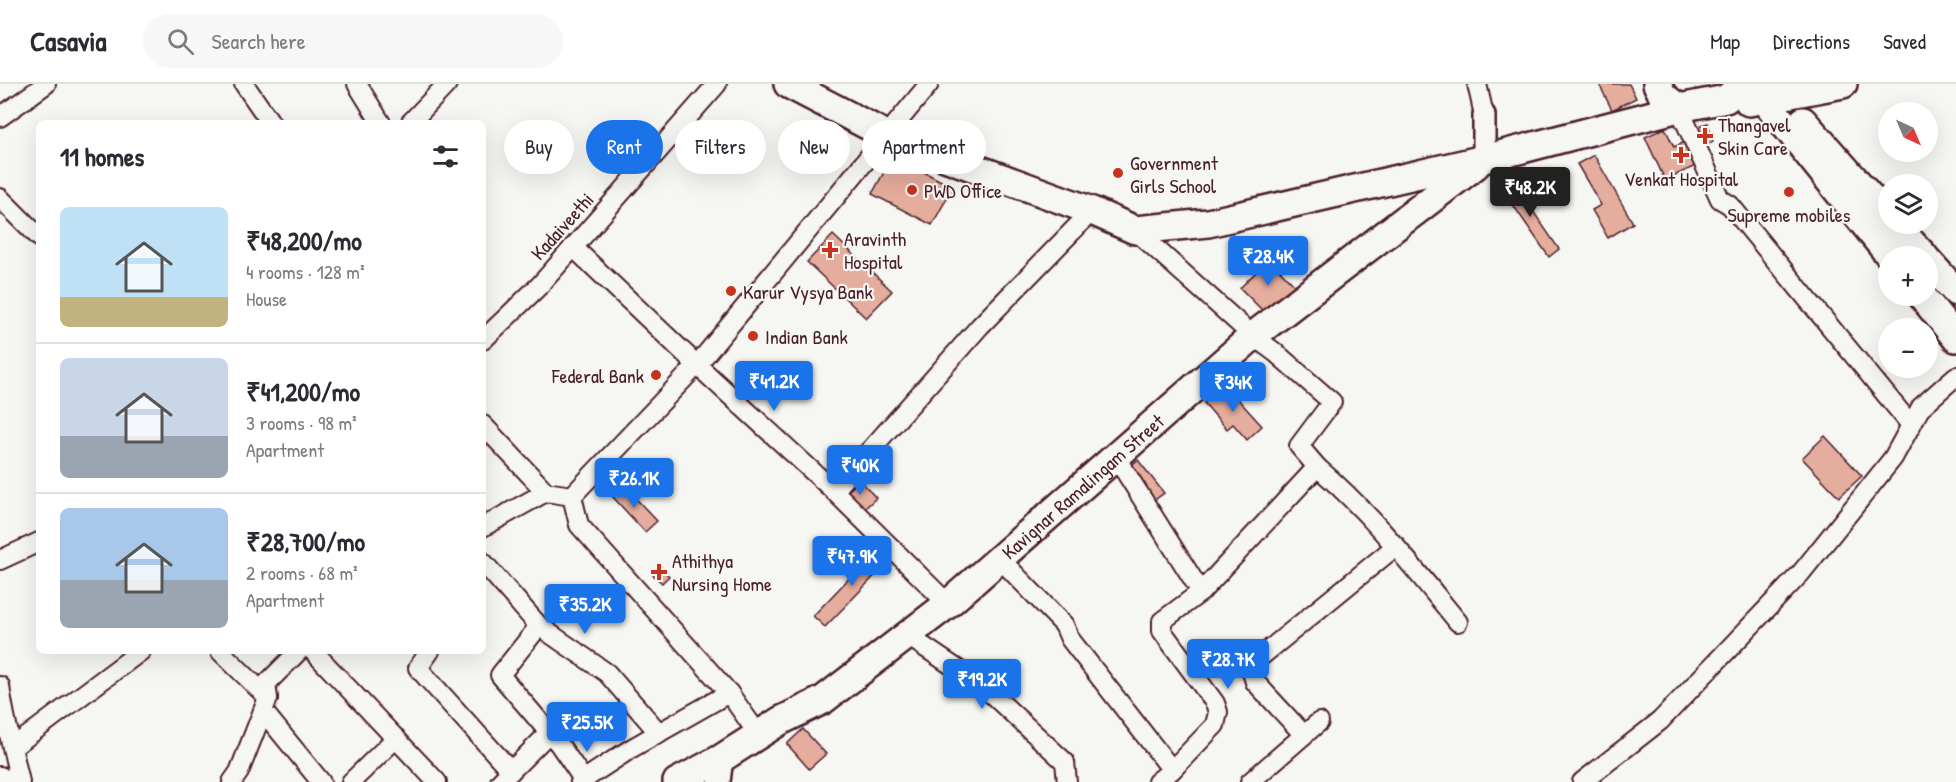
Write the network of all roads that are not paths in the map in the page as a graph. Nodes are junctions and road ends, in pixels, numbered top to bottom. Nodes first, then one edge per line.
1 (46, 84) edge
2 (244, 84) edge
3 (357, 84) edge
4 (447, 84) edge
5 (717, 84) edge
6 (788, 84) edge
7 (929, 84) edge
8 (1477, 84) edge
9 (1657, 84) edge
10 (1843, 84) edge
11 (1768, 90) edge
12 (1679, 108) junction
13 (1484, 115) joint
14 (0, 117) edge
15 (269, 120) edge
16 (379, 120) edge
17 (413, 120) edge
18 (901, 120) edge
19 (862, 122) edge
20 (1484, 159) junction
21 (862, 167) edge
22 (986, 172) edge
23 (0, 198) edge
24 (1878, 206) edge
25 (1092, 211) junction
26 (1135, 231) junction
27 (36, 234) edge
28 (1903, 234) edge
29 (1883, 246) edge
30 (1915, 246) edge
31 (573, 248) junction
32 (1938, 272) edge
33 (1956, 292) edge
34 (1930, 306) edge
35 (1253, 336) junction
36 (486, 337) edge
37 (1956, 338) edge
38 (697, 365) junction
39 (1956, 376) edge
40 (1911, 425) junction
41 (486, 428) edge
42 (1116, 457) junction
43 (1317, 467) junction
44 (834, 491) junction
45 (546, 492) junction
46 (573, 496) junction
47 (486, 525) edge
48 (36, 543) edge
49 (1396, 546) junction
50 (1000, 558) junction
51 (0, 560) edge
52 (486, 565) edge
53 (1201, 592) junction
54 (948, 604) junction
55 (1458, 622) dead end
56 (539, 626) junction
57 (908, 636) junction
58 (132, 654) edge
59 (223, 654) edge
60 (297, 654) edge
61 (316, 654) edge
62 (428, 654) edge
63 (0, 686) edge
64 (729, 693) junction
65 (265, 704) junction
66 (2, 717) edge
67 (1319, 722) dead end
68 (549, 733) junction
69 (658, 733) junction
70 (758, 734) junction
71 (1304, 735) junction
72 (396, 738) junction
73 (13, 747) junction
74 (721, 770) edge
75 (1172, 770) junction
76 (0, 776) edge
77 (505, 776) edge
78 (583, 781) edge
79 (11, 782) edge
80 (20, 782) edge
81 (232, 782) edge
82 (321, 782) edge
83 (351, 782) edge
84 (437, 782) edge
85 (677, 782) edge
86 (1067, 782) edge
87 (1157, 782) edge
88 (1250, 782) edge
89 (1582, 782) edge

1 - 14 street
2 - 15 street
3 - 16 street
4 - 17 street
5 - 31 street, Kadaiveethi
6 - 19 main road
7 - 18 street
8 - 13 street
9 - 12 main road
10 - 11 main road
11 - 12 main road
11 - 24 main road
11 - 29 main road
12 - 20 main road
12 - 40 street
13 - 20 street
20 - 26 main road
20 - 35 main road, Kavignar Ramalingam Street
21 - 38 street
22 - 25 main road
23 - 27 street
25 - 26 main road
25 - 44 street
26 - 35 street
28 - 30 main road
31 - 36 street, Kadaiveethi
31 - 38 street
32 - 33 main road
34 - 37 main road
35 - 42 main road, Kavignar Ramalingam Street
35 - 43 street
38 - 44 street
38 - 46 street
39 - 40 street
40 - 89 street
41 - 45 street
42 - 50 main road, Kavignar Ramalingam Street
42 - 53 street
43 - 49 street
43 - 53 street
44 - 54 street
45 - 46 street
45 - 47 street
46 - 64 street
48 - 51 street
49 - 55 street
49 - 71 street
50 - 54 main road, Kavignar Ramalingam Street
50 - 75 street
52 - 56 street
53 - 75 street
54 - 57 main road, Kavignar Ramalingam Street
56 - 68 street
56 - 69 street
57 - 70 main road, Kavignar Ramalingam Street
57 - 86 street
58 - 73 street
59 - 65 street
60 - 65 street
61 - 72 street
62 - 77 street
63 - 66 street
64 - 69 street
64 - 70 street
65 - 81 street
65 - 82 street
66 - 73 street
67 - 71 street
68 - 77 street
68 - 78 street
69 - 78 street
70 - 74 main road, Kavignar Ramalingam Street
71 - 88 street
72 - 83 street
72 - 84 street
73 - 80 street
74 - 85 main road, Kavignar Ramalingam Street
75 - 87 street
76 - 79 street

